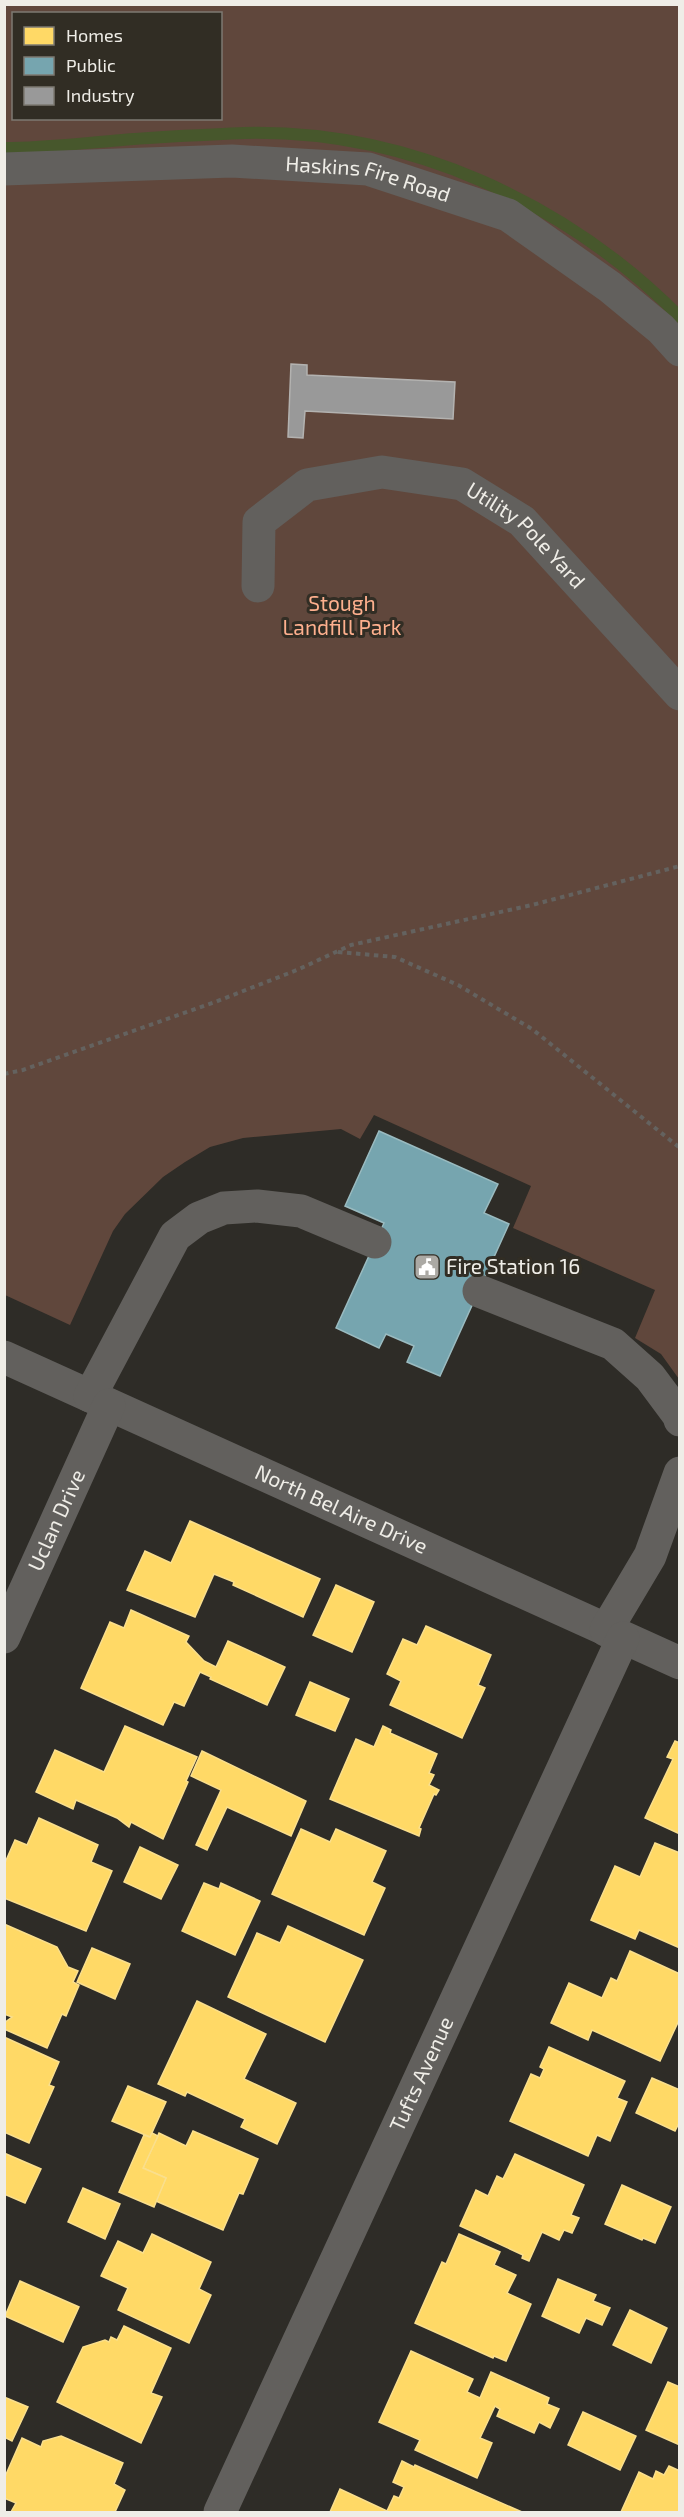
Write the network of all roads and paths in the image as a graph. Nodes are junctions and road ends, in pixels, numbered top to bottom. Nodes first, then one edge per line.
1 (4, 169) edge
2 (680, 350) edge
3 (258, 586) dead end
4 (680, 694) edge
5 (680, 866) edge
6 (337, 951) junction
7 (4, 1074) edge
8 (680, 1148) edge
9 (375, 1242) dead end
10 (479, 1291) dead end
11 (4, 1357) edge
12 (99, 1400) junction
13 (680, 1420) edge
14 (680, 1473) edge
15 (614, 1634) junction
16 (4, 1637) edge
17 (680, 1663) edge
18 (220, 2512) edge

1 - 2 street, Haskins Fire Road
3 - 4 street, Utility Pole Yard
5 - 6 path
6 - 7 path
6 - 8 path
9 - 12 street, Uclan Drive
10 - 13 street
11 - 12 street, North Bel Aire Drive
12 - 15 street, North Bel Aire Drive
12 - 16 street, Uclan Drive
14 - 15 street, Tufts Avenue
15 - 17 street, North Bel Aire Drive
15 - 18 street, Tufts Avenue

